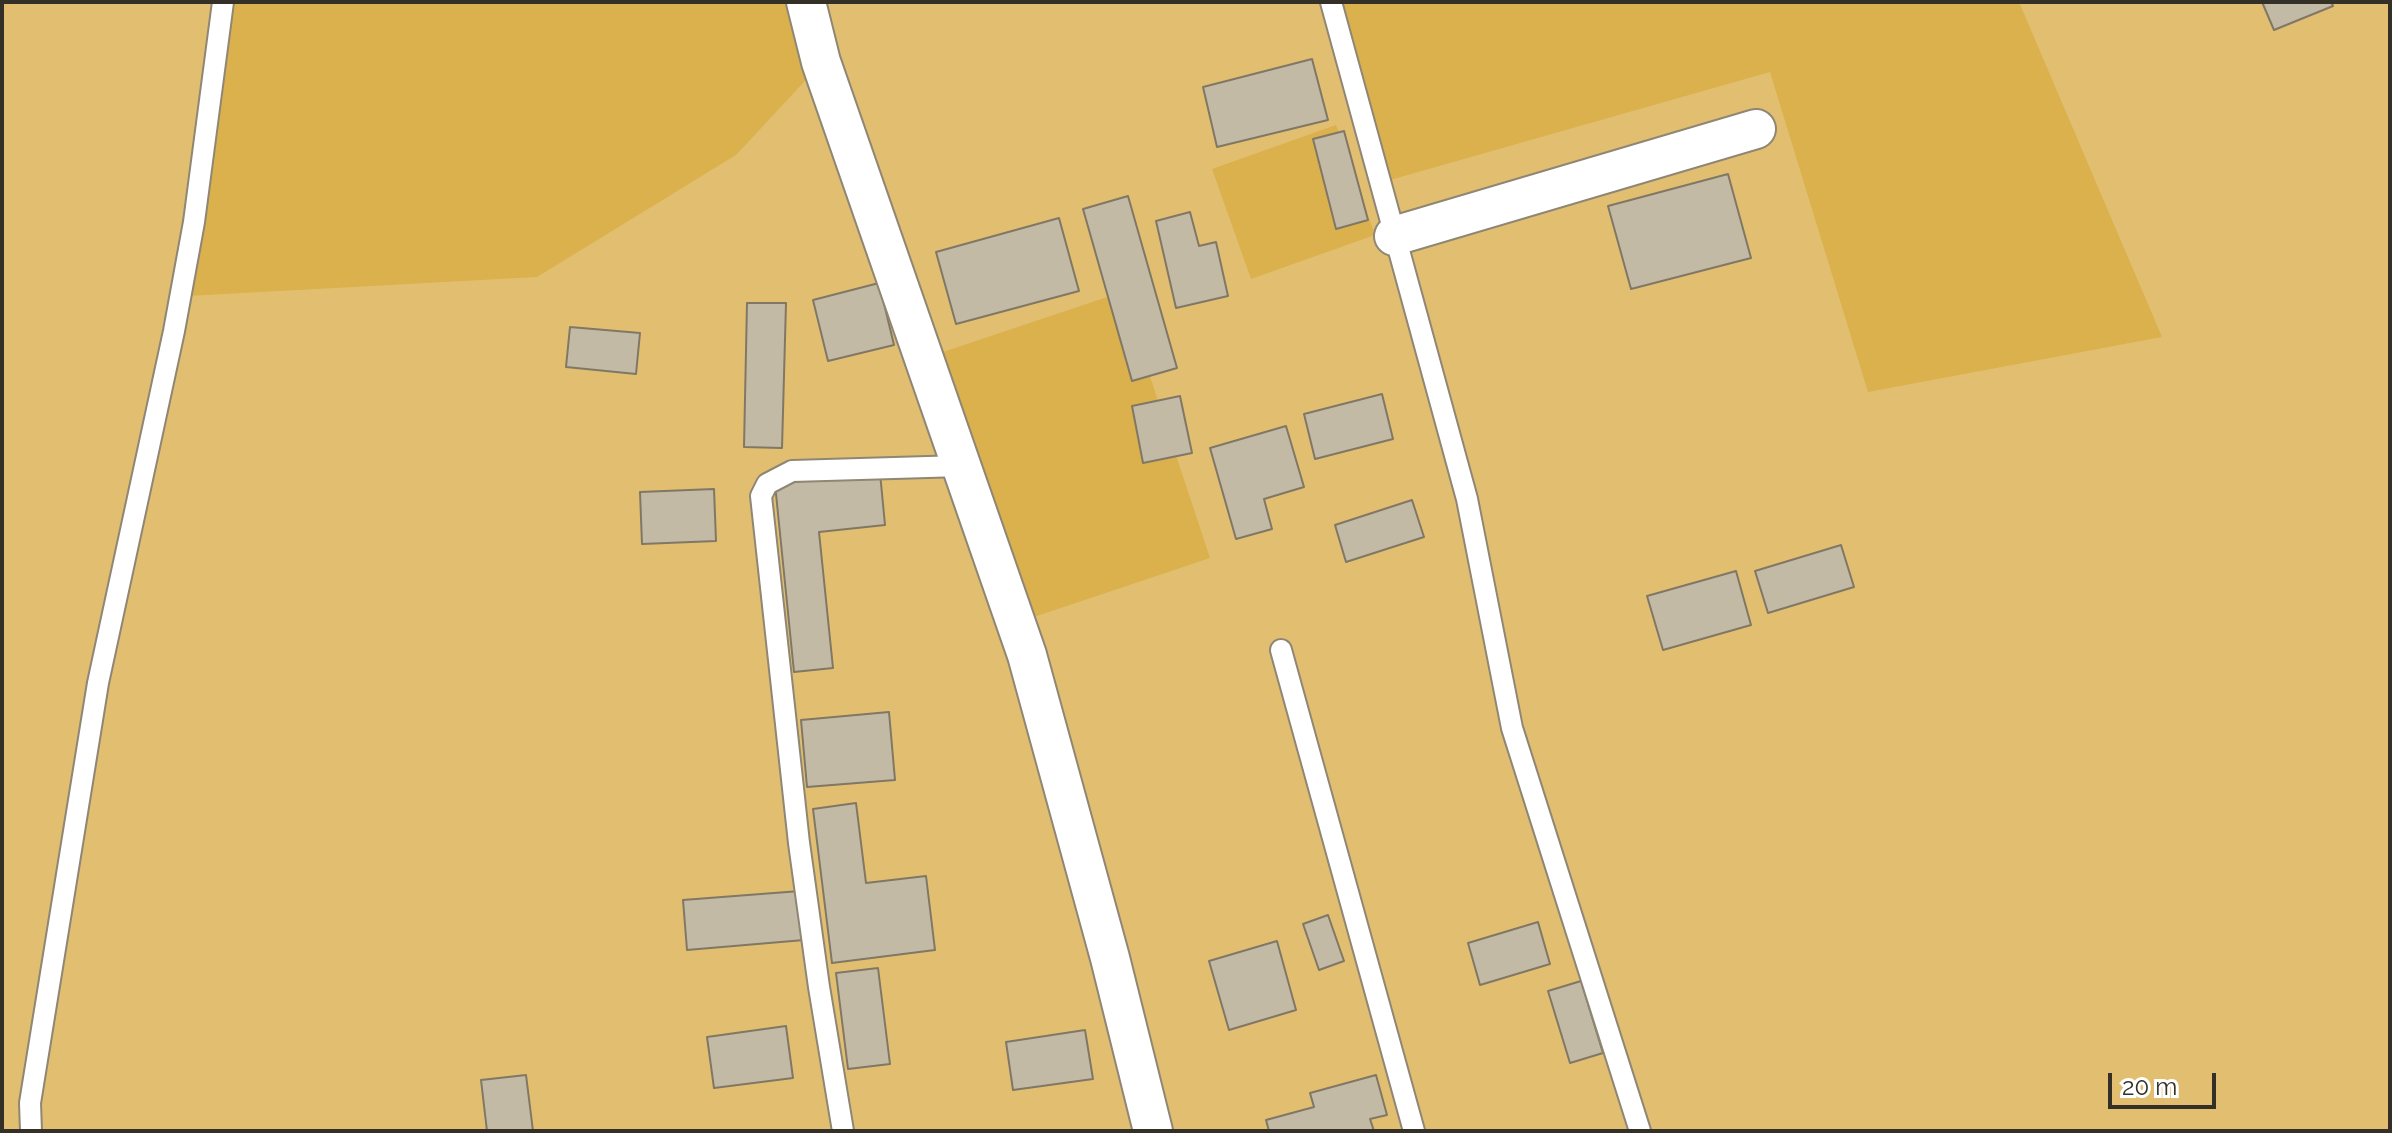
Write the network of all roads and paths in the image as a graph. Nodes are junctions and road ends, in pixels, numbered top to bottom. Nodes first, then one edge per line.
1 (223, 2) edge
2 (806, 2) edge
3 (1331, 2) edge
4 (1756, 129) dead end
5 (1394, 236) junction
6 (962, 466) junction
7 (1281, 650) dead end
8 (31, 1131) edge
9 (843, 1131) edge
10 (1153, 1131) edge
11 (1414, 1131) edge
12 (1640, 1131) edge

1 - 8 lane
2 - 6 street
3 - 5 lane
4 - 5 street
5 - 12 lane
6 - 9 lane
6 - 10 street
7 - 11 lane

